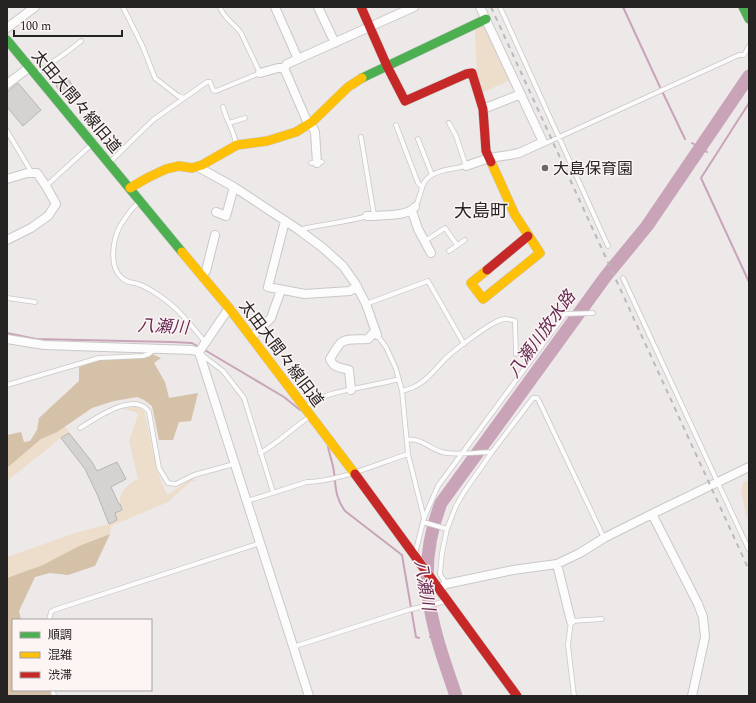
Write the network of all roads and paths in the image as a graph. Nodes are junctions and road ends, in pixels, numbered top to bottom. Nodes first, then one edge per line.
1 (35, 7) edge
2 (123, 7) edge
3 (220, 7) edge
4 (275, 7) edge
5 (318, 7) edge
6 (361, 7) edge
7 (414, 7) edge
8 (480, 7) edge
9 (500, 7) edge
10 (743, 7) edge
11 (486, 19) junction
12 (749, 19) edge
13 (370, 27) junction
14 (7, 28) edge
15 (7, 40) edge
16 (81, 41) dead end
17 (335, 43) junction
18 (749, 46) edge
19 (298, 59) junction
20 (387, 66) junction
21 (284, 68) junction
22 (32, 71) junction
23 (260, 73) junction
24 (7, 84) edge
25 (521, 94) junction
26 (184, 98) junction
27 (223, 107) dead end
28 (483, 109) junction
29 (245, 118) dead end
30 (449, 123) dead end
31 (229, 124) junction
32 (310, 124) junction
33 (396, 125) dead end
34 (7, 131) edge
35 (361, 137) dead end
36 (559, 138) junction
37 (418, 139) dead end
38 (93, 144) junction
39 (544, 144) dead end
40 (236, 145) junction
41 (489, 158) junction
42 (109, 163) junction
43 (317, 163) dead end
44 (466, 166) junction
45 (198, 167) junction
46 (32, 173) junction
47 (432, 175) junction
48 (7, 179) edge
49 (46, 186) junction
50 (234, 186) junction
51 (130, 188) junction
52 (422, 188) junction
53 (140, 201) junction
54 (414, 209) junction
55 (216, 212) dead end
56 (371, 216) junction
57 (285, 221) junction
58 (298, 230) junction
59 (215, 235) dead end
60 (528, 236) junction
61 (7, 240) edge
62 (466, 240) dead end
63 (424, 241) junction
64 (457, 245) junction
65 (608, 246) dead end
66 (449, 251) dead end
67 (430, 252) dead end
68 (202, 275) junction
69 (623, 278) dead end
70 (357, 286) junction
71 (281, 290) junction
72 (7, 298) edge
73 (35, 302) dead end
74 (366, 304) junction
75 (229, 308) junction
76 (593, 313) dead end
77 (376, 333) junction
78 (252, 337) junction
79 (7, 339) edge
80 (204, 343) junction
81 (464, 344) junction
82 (155, 348) junction
83 (199, 353) junction
84 (516, 354) dead end
85 (399, 379) junction
86 (7, 385) edge
87 (351, 390) junction
88 (402, 391) junction
89 (306, 406) junction
90 (312, 416) junction
91 (80, 428) dead end
92 (407, 440) junction
93 (490, 452) junction
94 (260, 453) junction
95 (463, 453) junction
96 (408, 454) junction
97 (234, 464) junction
98 (749, 467) edge
99 (354, 472) junction
100 (717, 481) junction
101 (273, 492) junction
102 (247, 500) junction
103 (652, 514) junction
104 (424, 521) junction
105 (446, 528) junction
106 (604, 538) junction
107 (260, 543) junction
108 (749, 550) edge
109 (416, 556) junction
110 (557, 564) junction
111 (441, 586) junction
112 (447, 600) junction
113 (602, 618) dead end
114 (50, 619) edge
115 (571, 621) junction
116 (294, 647) junction
117 (309, 696) edge
118 (517, 696) edge
119 (574, 696) edge
120 (692, 696) edge

1 - 14 street
2 - 26 lane
3 - 23 lane
4 - 19 street
5 - 17 street
6 - 13 street
7 - 13 street
8 - 11 street
9 - 36 lane
10 - 12 street
11 - 20 street
11 - 25 street
13 - 17 street
13 - 20 street
15 - 22 street, 太田大間々線旧道
16 - 22 lane
17 - 19 street
18 - 36 lane
19 - 21 street
20 - 28 street
20 - 32 street
21 - 23 street
21 - 32 street
22 - 24 street
22 - 38 street, 太田大間々線旧道
23 - 26 lane
25 - 28 street
25 - 41 street
26 - 42 lane
27 - 31 lane
28 - 41 street
29 - 31 lane
30 - 44 lane
31 - 40 lane
32 - 40 street
32 - 43 street
33 - 52 lane
34 - 46 lane
35 - 56 lane
36 - 39 lane
36 - 65 lane
37 - 47 lane
38 - 42 street, 太田大間々線旧道
38 - 49 lane
40 - 45 street
41 - 44 street
41 - 60 street
42 - 51 street, 太田大間々線旧道
44 - 47 lane
45 - 50 street
45 - 51 street
46 - 48 street
46 - 49 street
47 - 52 lane
49 - 61 street
50 - 55 street
50 - 57 street
51 - 53 street, 太田大間々線旧道
52 - 54 lane
53 - 68 street, 太田大間々線旧道
53 - 80 lane
54 - 56 street
54 - 63 street
56 - 58 lane
57 - 58 street
57 - 71 street
58 - 70 street
59 - 68 street
60 - 60 street
62 - 64 lane
63 - 64 lane
63 - 67 street
64 - 66 lane
68 - 75 street, 太田大間々線旧道
69 - 100 lane
70 - 71 street
70 - 74 street
71 - 78 street
72 - 73 lane
74 - 77 street
74 - 81 lane
75 - 78 street, 太田大間々線旧道
75 - 80 street
76 - 95 lane
77 - 85 lane
77 - 87 street
78 - 89 street, 太田大間々線旧道
79 - 82 street
80 - 83 street
81 - 84 lane
81 - 88 lane
82 - 83 street
82 - 86 lane
83 - 94 lane
83 - 97 street
85 - 87 lane
85 - 88 lane
87 - 89 lane
88 - 92 lane
89 - 90 street, 太田大間々線旧道
90 - 94 lane
90 - 99 street, 太田大間々線旧道
91 - 97 lane
92 - 95 lane
92 - 96 lane
93 - 95 lane
93 - 105 lane
93 - 106 lane
94 - 101 lane
95 - 104 lane
96 - 99 lane
96 - 104 lane
97 - 102 street
98 - 100 street
99 - 101 lane
99 - 109 street, 太田大間々線旧道
100 - 103 street
100 - 108 lane
101 - 102 lane
102 - 107 street
103 - 106 street
103 - 120 street
104 - 105 lane
104 - 109 lane
105 - 111 lane
106 - 110 street
107 - 114 lane
107 - 116 street
109 - 111 street, 太田大間々線旧道
110 - 111 street
110 - 115 street
111 - 112 street, 太田大間々線旧道
112 - 116 lane
112 - 118 street, 太田大間々線旧道
113 - 115 lane
115 - 119 lane
116 - 117 street

